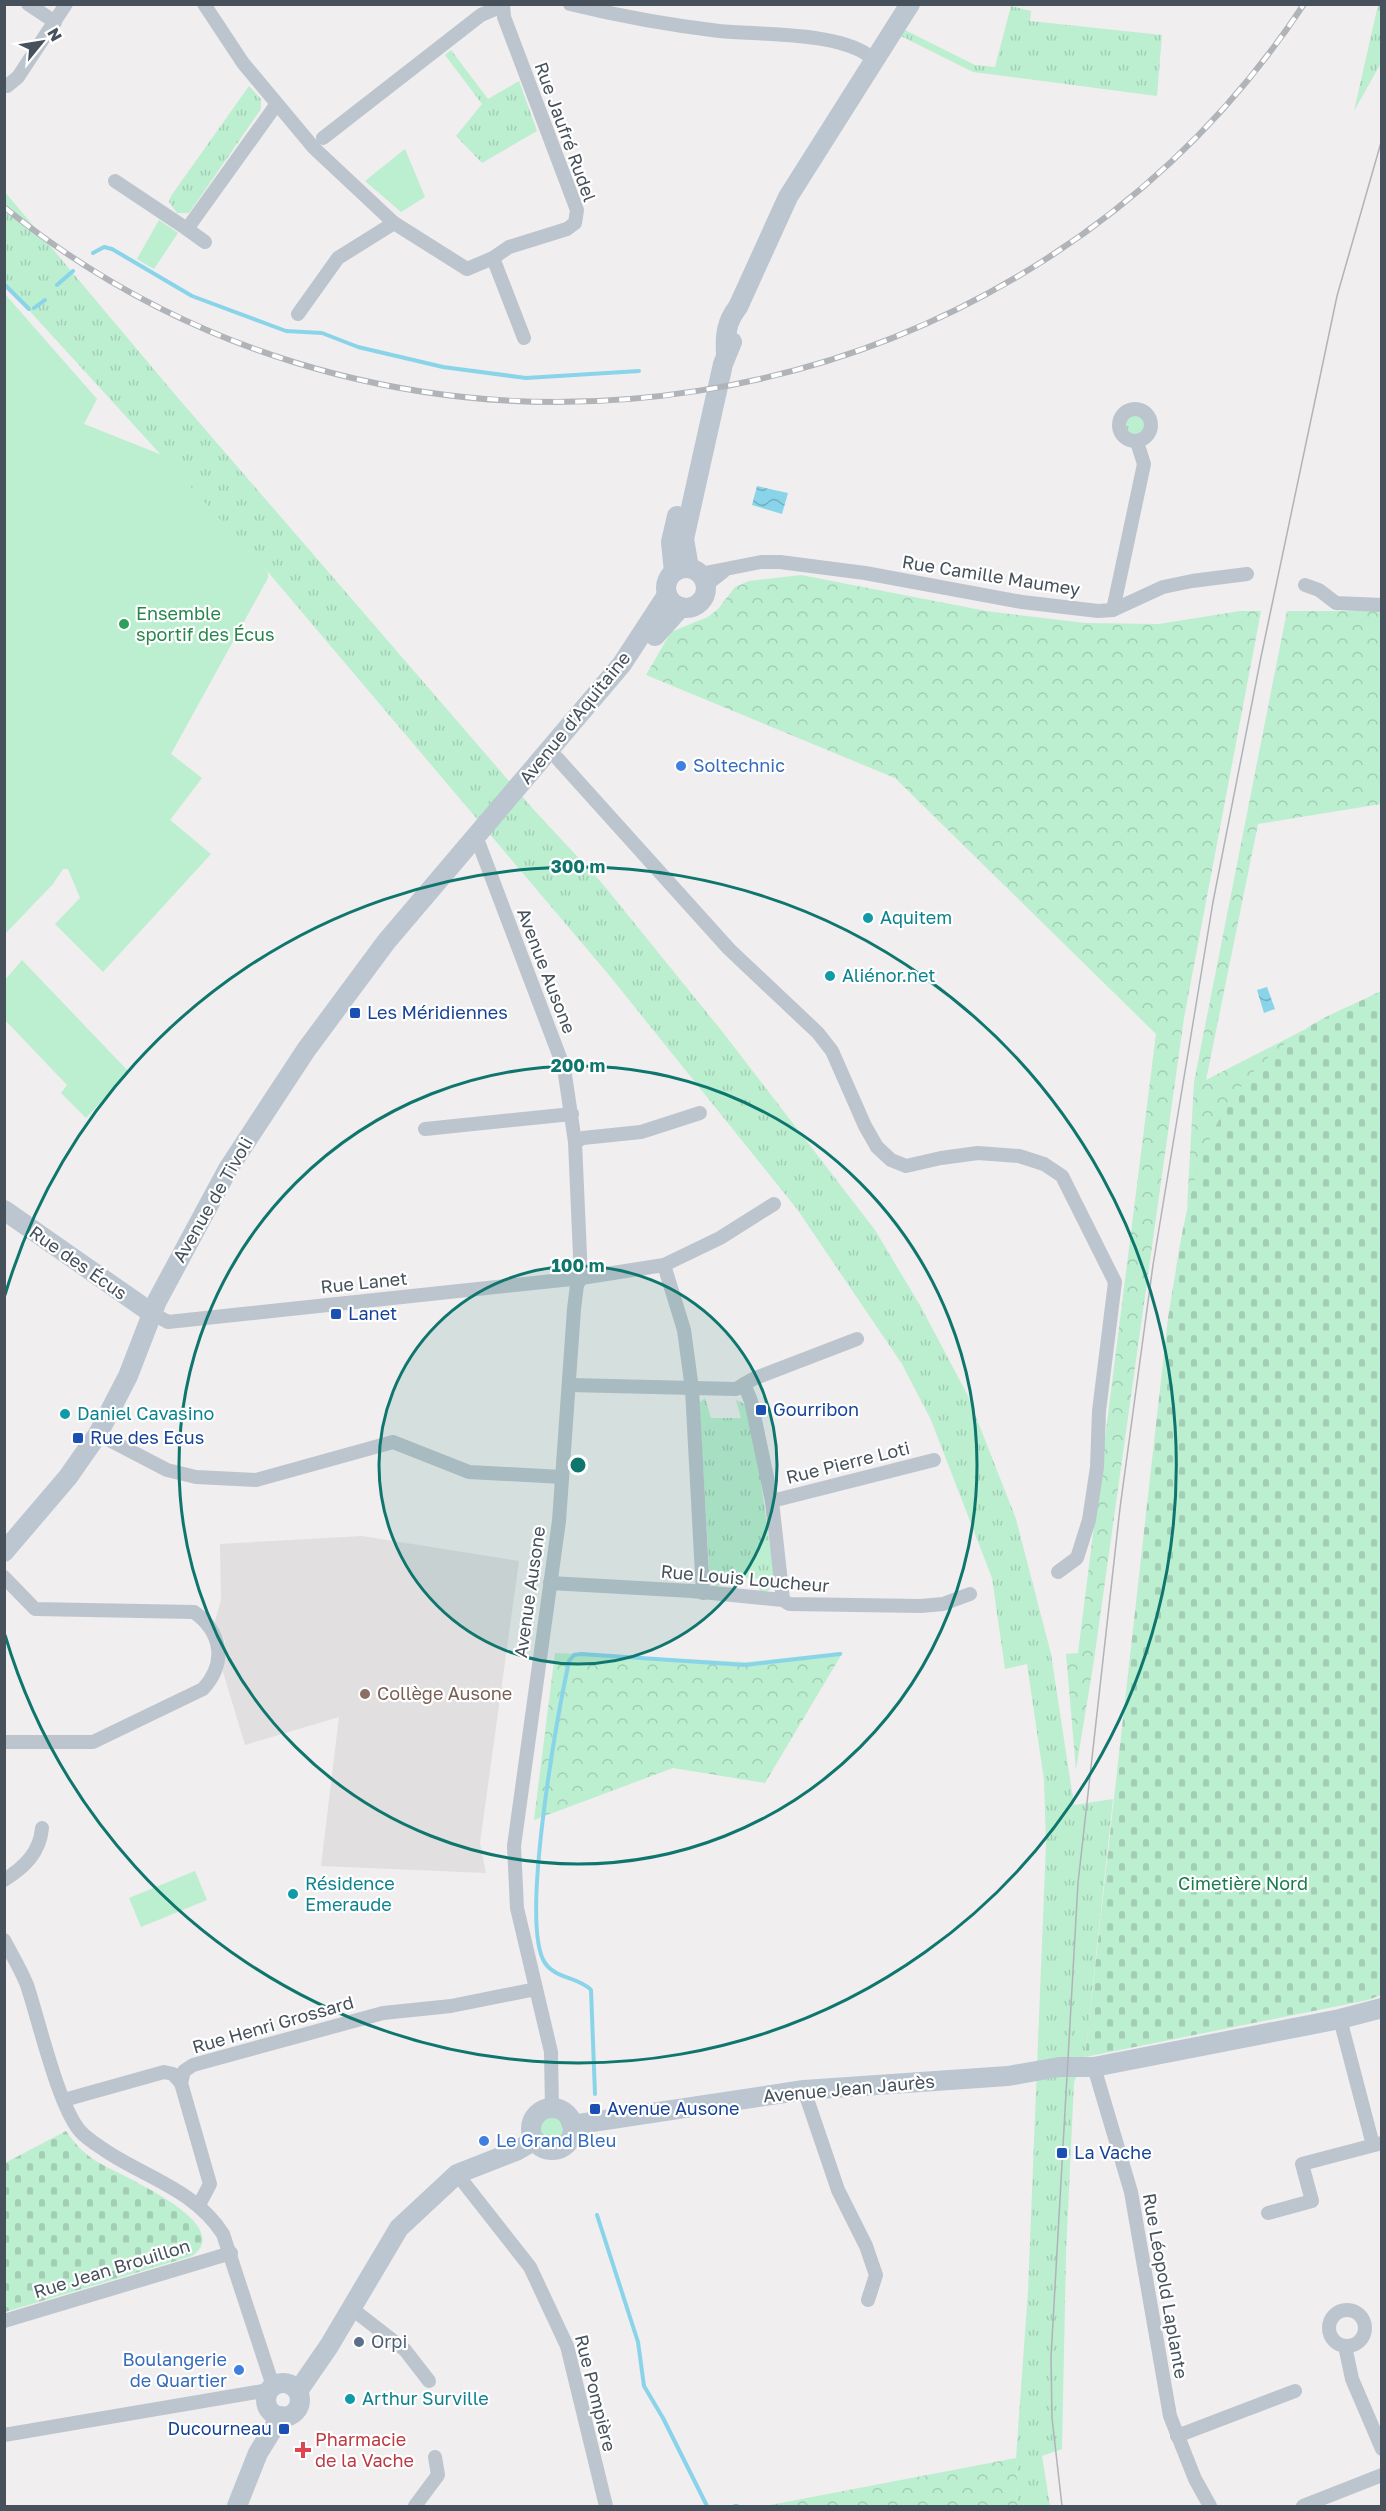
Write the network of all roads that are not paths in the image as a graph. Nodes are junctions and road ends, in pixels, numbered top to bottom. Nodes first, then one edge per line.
1 (28, 4) edge
2 (66, 4) edge
3 (204, 4) edge
4 (570, 4) edge
5 (904, 4) edge
6 (910, 4) edge
7 (502, 5) edge
8 (55, 22) junction
9 (870, 57) junction
10 (4, 85) edge
11 (276, 105) junction
12 (322, 138) dead end
13 (115, 181) dead end
14 (394, 223) junction
15 (187, 229) junction
16 (205, 242) dead end
17 (494, 258) junction
18 (298, 314) dead end
19 (524, 338) dead end
20 (1137, 442) dead end
21 (1247, 574) dead end
22 (692, 575) junction
23 (1305, 585) dead end
24 (674, 601) junction
25 (1382, 605) edge
26 (1113, 610) junction
27 (556, 750) junction
28 (522, 799) joint
29 (478, 840) junction
30 (700, 1113) dead end
31 (572, 1114) junction
32 (425, 1129) dead end
33 (575, 1142) junction
34 (774, 1204) dead end
35 (7, 1217) edge
36 (664, 1265) junction
37 (581, 1278) junction
38 (153, 1314) junction
39 (857, 1339) dead end
40 (744, 1384) junction
41 (569, 1385) junction
42 (692, 1389) junction
43 (98, 1434) junction
44 (933, 1460) dead end
45 (562, 1477) junction
46 (772, 1501) junction
47 (4, 1552) edge
48 (1058, 1572) dead end
49 (4, 1577) edge
50 (550, 1583) junction
51 (703, 1593) junction
52 (970, 1594) dead end
53 (783, 1600) junction
54 (4, 1742) edge
55 (42, 1828) dead end
56 (4, 1880) edge
57 (4, 1940) edge
58 (536, 1989) junction
59 (1382, 2008) edge
60 (1340, 2019) junction
61 (1094, 2067) junction
62 (181, 2083) junction
63 (804, 2090) junction
64 (64, 2100) junction
65 (552, 2108) junction
66 (572, 2125) junction
67 (534, 2140) junction
68 (1377, 2144) edge
69 (457, 2174) junction
70 (200, 2205) junction
71 (1268, 2213) dead end
72 (231, 2253) junction
73 (868, 2300) dead end
74 (351, 2308) junction
75 (4, 2321) edge
76 (1345, 2346) dead end
77 (429, 2381) dead end
78 (271, 2388) junction
79 (298, 2391) junction
80 (1295, 2391) dead end
81 (281, 2416) junction
82 (4, 2435) edge
83 (1177, 2436) junction
84 (1382, 2449) edge
85 (435, 2457) dead end
86 (1382, 2475) edge
87 (237, 2506) edge
88 (415, 2506) edge
89 (606, 2506) edge
90 (1210, 2506) edge
91 (1303, 2506) edge

1 - 8 street
2 - 8 street
3 - 11 street
4 - 9 street
5 - 9 street
6 - 9 street
7 - 12 street
7 - 17 street, Rue Jaufré Rudel
8 - 10 street
9 - 22 street
11 - 14 street
11 - 15 street
13 - 15 street
14 - 17 street, Rue Jaufré Rudel
14 - 18 street
15 - 16 street
17 - 19 street
20 - 26 street
21 - 26 street, Rue Camille Maumey
22 - 24 street
22 - 24 street, Avenue d'Aquitaine
22 - 26 street, Rue Camille Maumey
23 - 25 street
24 - 27 street, Avenue d'Aquitaine
27 - 28 street, Avenue d'Aquitaine
27 - 29 street, Avenue d'Aquitaine
27 - 48 street
28 - 29 street, Avenue de Tivoli
29 - 31 street, Avenue Ausone
29 - 38 street, Avenue de Tivoli
30 - 33 street
31 - 32 street
31 - 33 street, Avenue Ausone
33 - 37 street, Avenue Ausone
34 - 36 street, Rue Lanet
35 - 38 street, Rue des Écus
36 - 37 street, Rue Lanet
36 - 42 street
37 - 38 street, Rue Lanet
37 - 41 street, Avenue Ausone
38 - 43 street, Avenue de Tivoli
39 - 40 street
40 - 42 street
40 - 46 street
41 - 42 street
41 - 45 street, Avenue Ausone
42 - 51 street
43 - 45 street
43 - 47 street, Avenue de Tivoli
44 - 46 street, Rue Pierre Loti
45 - 50 street, Avenue Ausone
46 - 53 street
49 - 54 street
50 - 51 street, Rue Louis Loucheur
50 - 58 street, Avenue Ausone
51 - 53 street, Rue Louis Loucheur
52 - 53 street, Rue Louis Loucheur
55 - 56 street
57 - 64 street
58 - 62 street, Rue Henri Grossard
58 - 65 street, Avenue Ausone
59 - 60 street, Avenue Jean Jaurès
60 - 61 street, Avenue Jean Jaurès
60 - 68 street
61 - 63 street, Avenue Jean Jaurès
61 - 83 street, Rue Léopold Laplante
62 - 64 street
62 - 70 street
63 - 66 street, Avenue Jean Jaurès
63 - 73 street
64 - 70 street
65 - 66 street
65 - 67 street
66 - 67 street
67 - 69 street
68 - 71 street
69 - 74 street
69 - 89 street, Rue Pompière
70 - 72 street
72 - 75 street, Rue Jean Brouillon
72 - 78 street
74 - 77 street
74 - 79 street
76 - 84 street
78 - 79 street
78 - 81 street
78 - 82 street
79 - 81 street
80 - 83 street
81 - 87 street
83 - 90 street, Rue Léopold Laplante
85 - 88 street
86 - 91 street

